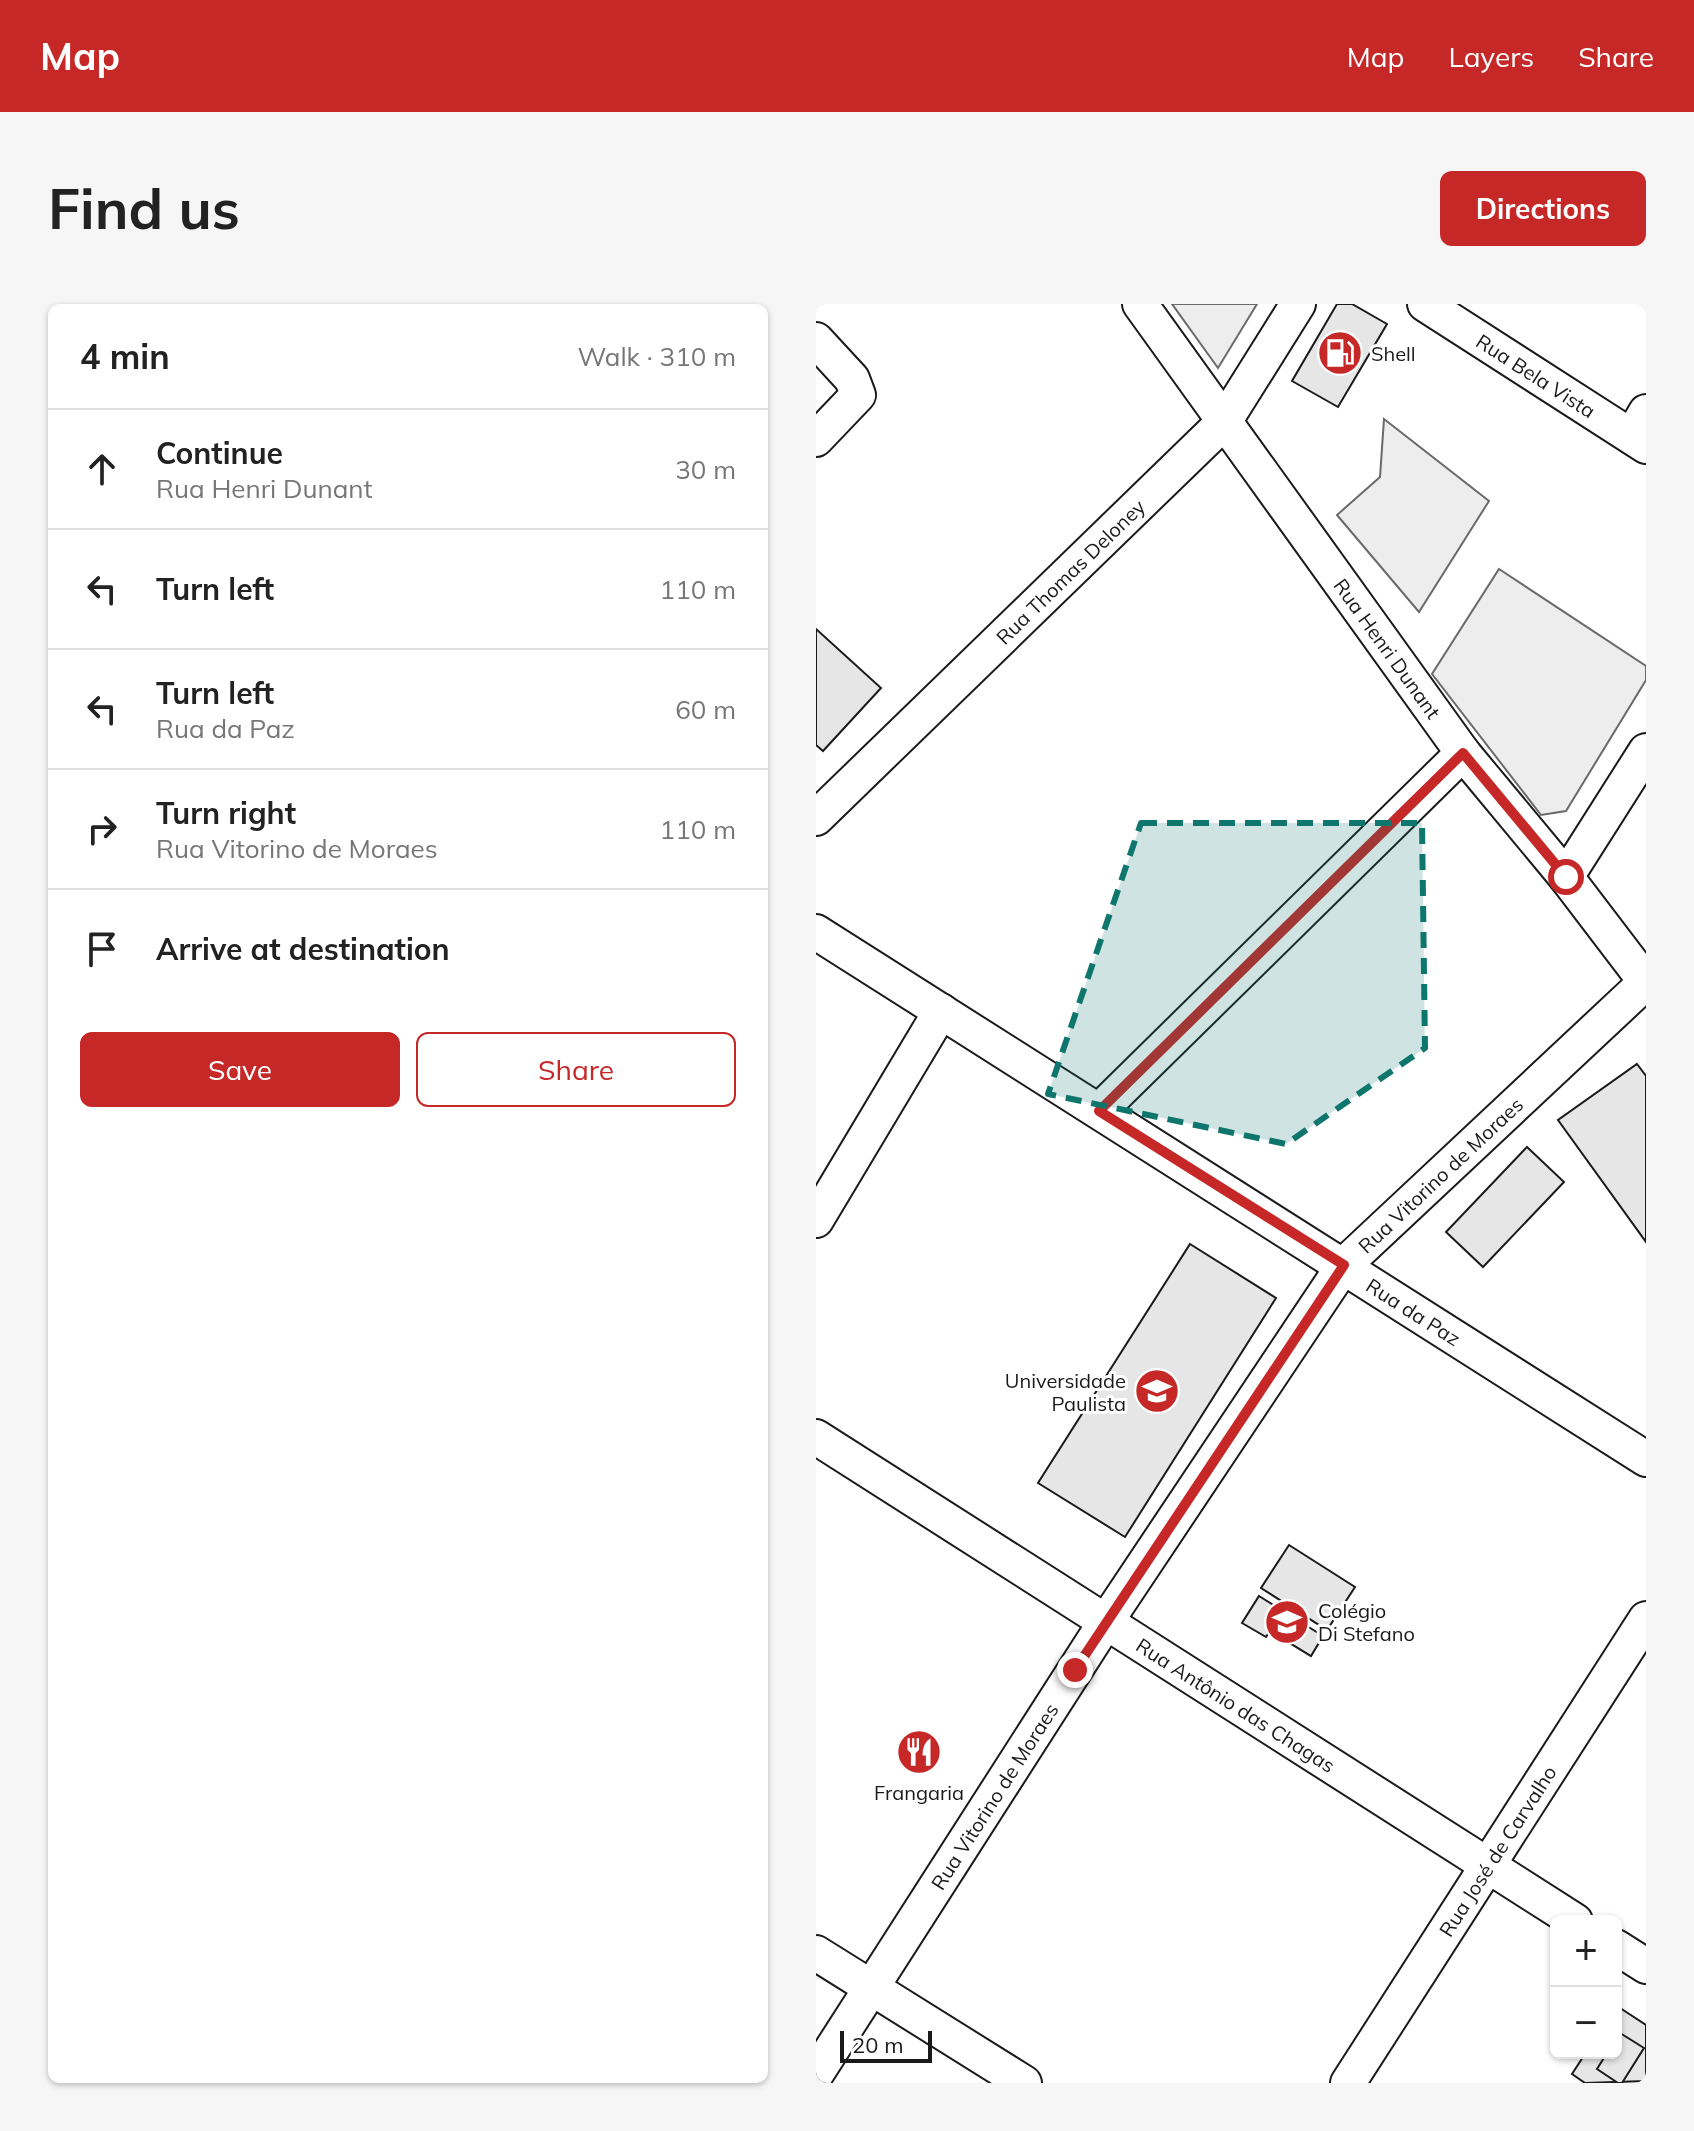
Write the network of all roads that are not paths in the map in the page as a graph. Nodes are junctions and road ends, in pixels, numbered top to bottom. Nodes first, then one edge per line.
1 (1140, 304) edge
2 (1298, 304) edge
3 (1425, 304) edge
4 (816, 340) edge
5 (1224, 422) junction
6 (1641, 431) edge
7 (816, 439) edge
8 (1646, 751) edge
9 (1463, 753) junction
10 (816, 818) edge
11 (1566, 877) junction
12 (816, 932) edge
13 (1646, 982) edge
14 (941, 1011) junction
15 (1099, 1111) junction
16 (816, 1220) edge
17 (1344, 1265) junction
18 (816, 1437) edge
19 (1646, 1459) edge
20 (1646, 1619) edge
21 (1107, 1620) junction
22 (1489, 1867) junction
23 (1565, 1915) edge
24 (1622, 1951) edge
25 (816, 1953) edge
26 (1646, 1966) edge
27 (871, 1987) junction
28 (816, 2074) edge
29 (1024, 2083) edge
30 (1348, 2083) edge

1 - 5 street, Rua Henri Dunant
2 - 5 street, Rua Thomas Deloney
3 - 6 street, Rua Bela Vista
4 - 7 street
5 - 9 street, Rua Henri Dunant
5 - 10 street, Rua Thomas Deloney
8 - 11 street
9 - 11 street, Rua Henri Dunant
9 - 15 street
11 - 13 street, Rua Henri Dunant
12 - 14 street, Rua da Paz
13 - 17 street, Rua Vitorino de Moraes
14 - 15 street, Rua da Paz
14 - 16 street
15 - 17 street, Rua da Paz
17 - 19 street, Rua da Paz
17 - 21 street, Rua Vitorino de Moraes
18 - 21 street, Rua Antônio das Chagas
20 - 22 street, Rua José de Carvalho
21 - 22 street, Rua Antônio das Chagas
21 - 27 street, Rua Vitorino de Moraes
22 - 23 street, Rua Antônio das Chagas
22 - 30 street, Rua José de Carvalho
24 - 26 street
25 - 27 street
27 - 28 street, Rua Vitorino de Moraes
27 - 29 street

